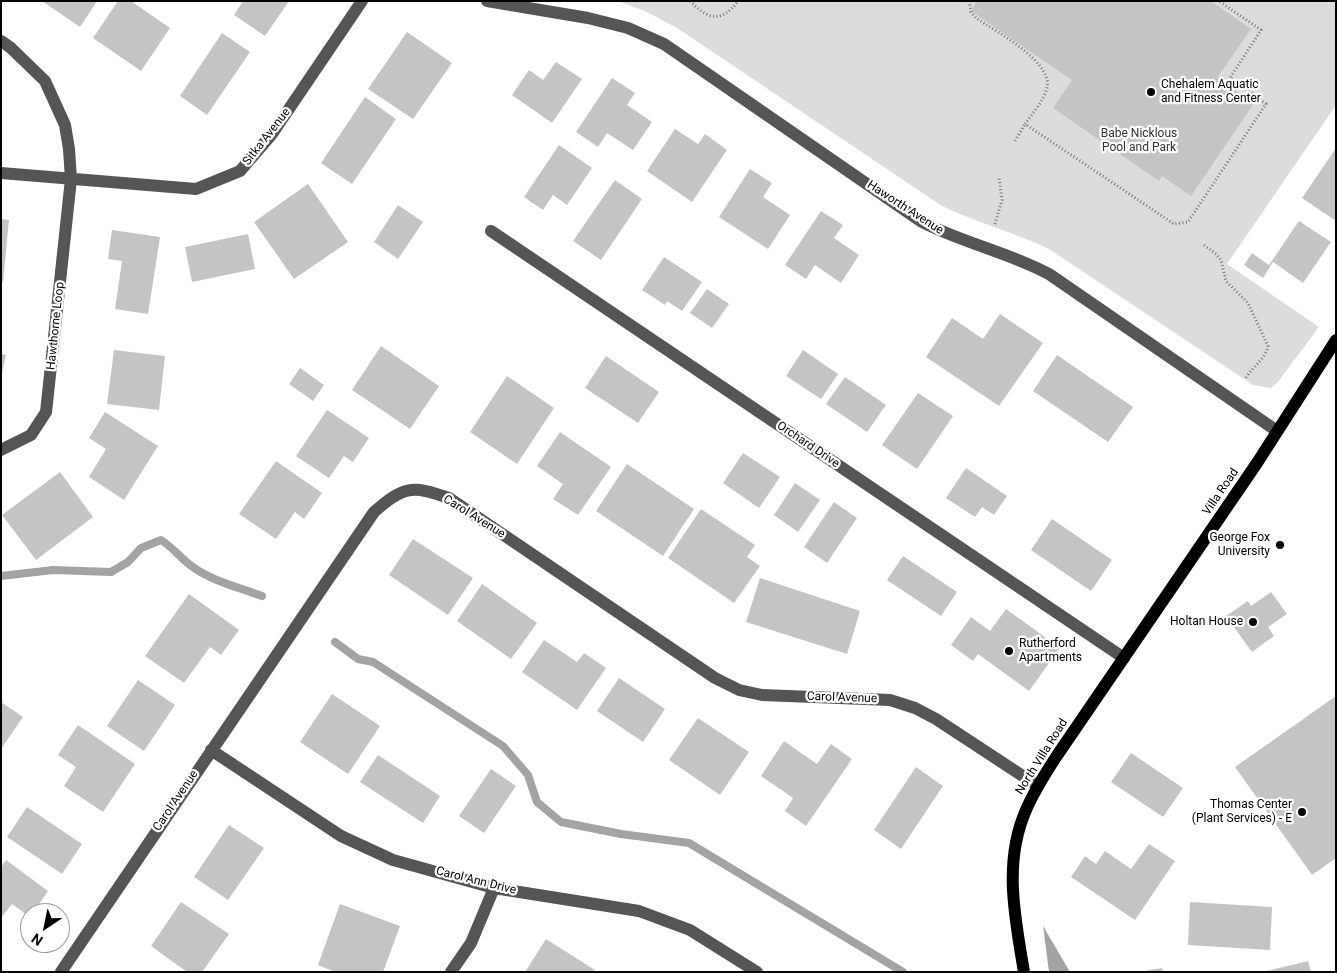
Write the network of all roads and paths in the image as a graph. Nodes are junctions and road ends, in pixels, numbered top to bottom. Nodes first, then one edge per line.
1 (362, 1) edge
2 (487, 1) edge
3 (690, 1) edge
4 (738, 1) edge
5 (969, 1) edge
6 (1219, 1) edge
7 (1, 41) edge
8 (1025, 124) junction
9 (1015, 141) dead end
10 (1, 173) edge
11 (999, 177) dead end
12 (71, 179) junction
13 (995, 224) dead end
14 (1179, 225) junction
15 (492, 231) dead end
16 (1181, 232) dead end
17 (1204, 245) dead end
18 (1336, 340) edge
19 (1245, 379) dead end
20 (1277, 431) junction
21 (1, 450) edge
22 (1124, 658) junction
23 (211, 750) junction
24 (1038, 786) junction
25 (494, 888) junction
26 (61, 972) edge
27 (451, 972) edge
28 (757, 972) edge
29 (1024, 972) edge

1 - 12 street, Sitka Avenue
2 - 20 street, Haworth Avenue
3 - 4 path
5 - 8 path
6 - 14 path
7 - 12 street, Hawthorne Loop
8 - 9 path
8 - 14 path
10 - 12 street, Sitka Avenue
11 - 13 path
12 - 21 street, Hawthorne Loop
14 - 16 path
15 - 22 street, Orchard Drive
17 - 19 path
18 - 20 main road, Villa Road
20 - 22 main road, Villa Road
22 - 24 main road, North Villa Road
23 - 24 street, Carol Avenue
23 - 25 street, Carol Ann Drive
23 - 26 street, Carol Avenue
24 - 29 main road, North Villa Road
25 - 27 street
25 - 28 street, Carol Ann Drive

